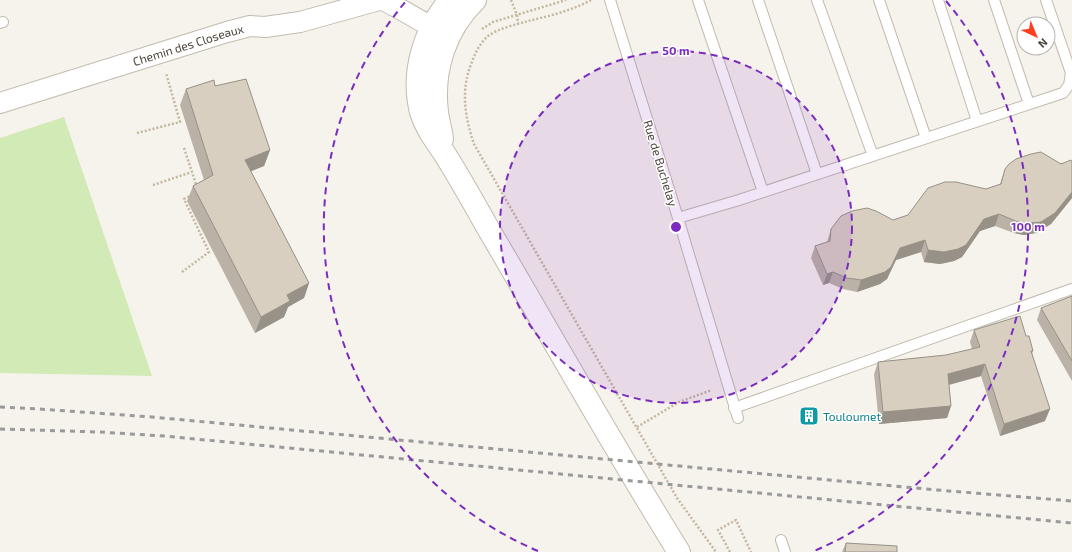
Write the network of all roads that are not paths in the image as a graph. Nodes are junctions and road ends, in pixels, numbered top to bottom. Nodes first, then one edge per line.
1 (379, 0) edge
2 (383, 0) edge
3 (450, 0) edge
4 (475, 0) edge
5 (610, 0) edge
6 (698, 0) edge
7 (758, 0) edge
8 (817, 0) edge
9 (879, 0) edge
10 (938, 0) edge
11 (994, 0) edge
12 (1046, 0) edge
13 (440, 31) junction
14 (0, 103) edge
15 (1029, 104) junction
16 (977, 121) junction
17 (926, 138) junction
18 (873, 156) junction
19 (817, 174) junction
20 (763, 192) junction
21 (678, 218) junction
22 (1072, 289) edge
23 (734, 408) junction
24 (738, 418) dead end
25 (782, 540) dead end
26 (680, 552) edge
27 (785, 552) edge

1 - 14 street, Chemin des Closeaux
2 - 13 street
3 - 13 street
4 - 13 street
5 - 21 lane, Rue de Buchelay
6 - 20 lane
7 - 19 lane
8 - 18 lane
9 - 17 lane
10 - 16 lane
11 - 15 lane
12 - 15 lane
13 - 26 street
15 - 16 lane
16 - 17 lane
17 - 18 lane
18 - 19 lane
19 - 20 lane
20 - 21 lane
21 - 23 lane, Rue de Buchelay
22 - 23 lane
23 - 24 lane, Rue de Buchelay
25 - 27 lane

